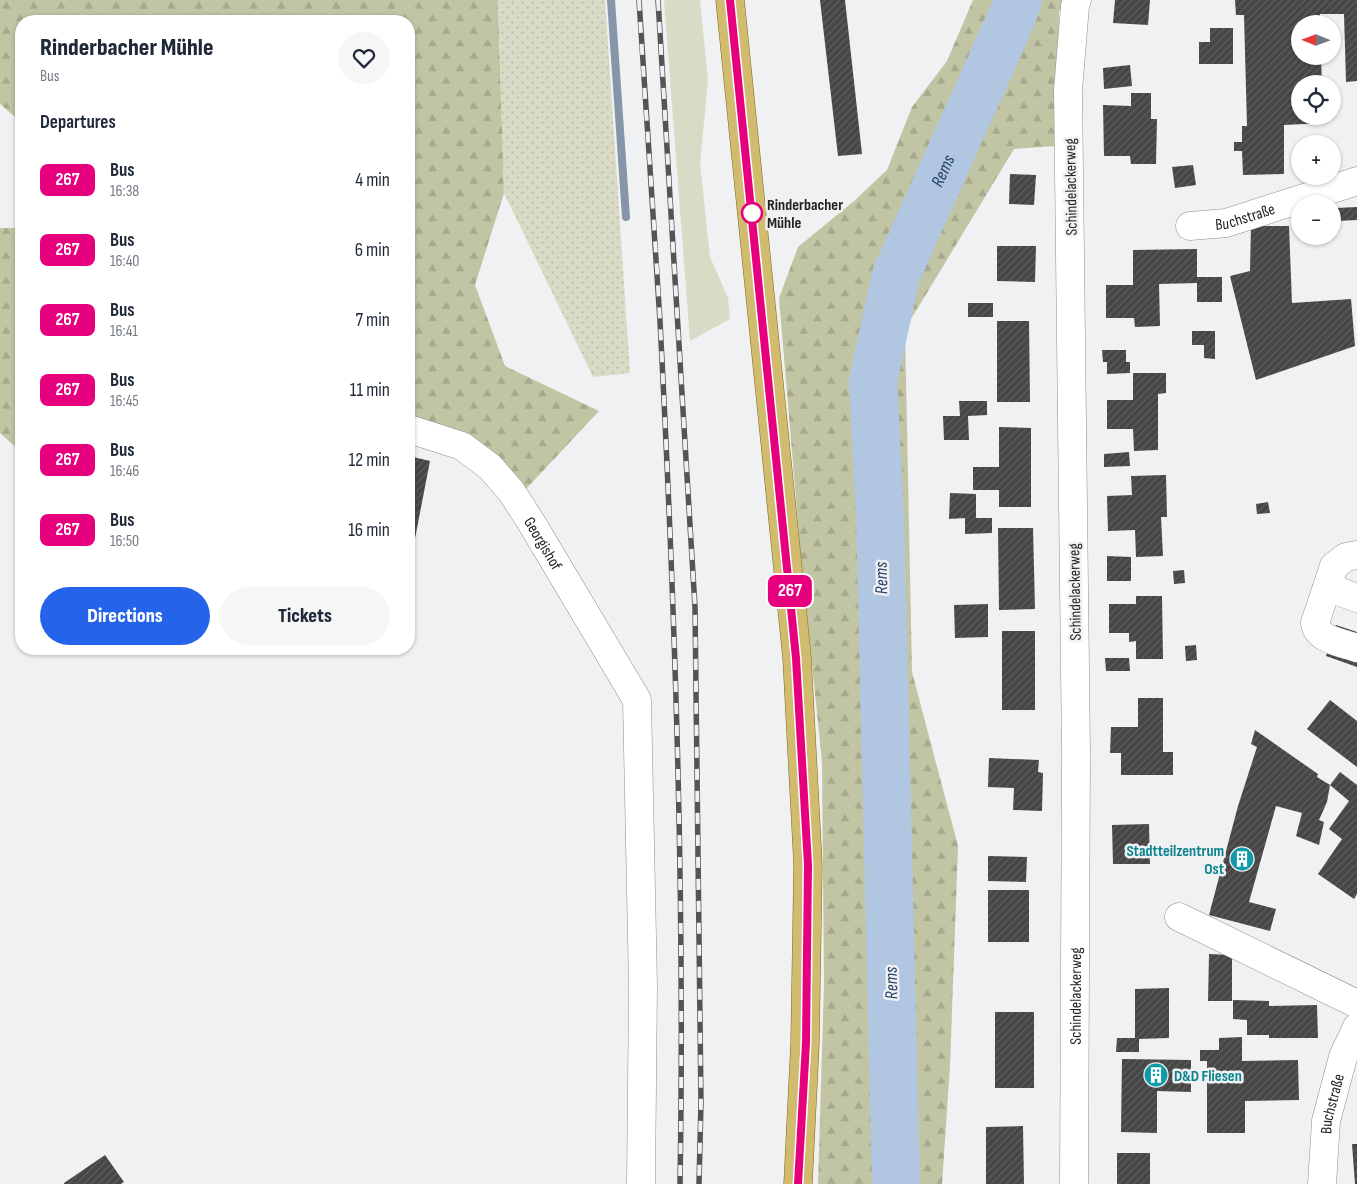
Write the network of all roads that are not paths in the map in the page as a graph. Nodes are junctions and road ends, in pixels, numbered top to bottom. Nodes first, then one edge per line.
1 (730, 0) edge
2 (1078, 0) edge
3 (1357, 181) edge
4 (1190, 226) dead end
5 (415, 431) edge
6 (1357, 555) edge
7 (1327, 587) junction
8 (1357, 598) edge
9 (1357, 648) edge
10 (1178, 917) dead end
11 (1357, 1004) edge
12 (1357, 1027) edge
13 (641, 1184) edge
14 (798, 1184) edge
15 (1074, 1184) edge
16 (1322, 1184) edge

1 - 14 main road
2 - 15 street, Schindelackerweg
3 - 4 street, Buchstraße
5 - 13 street, Georgishof
6 - 7 street
7 - 8 street
7 - 9 street
10 - 11 street
12 - 16 street, Buchstraße

